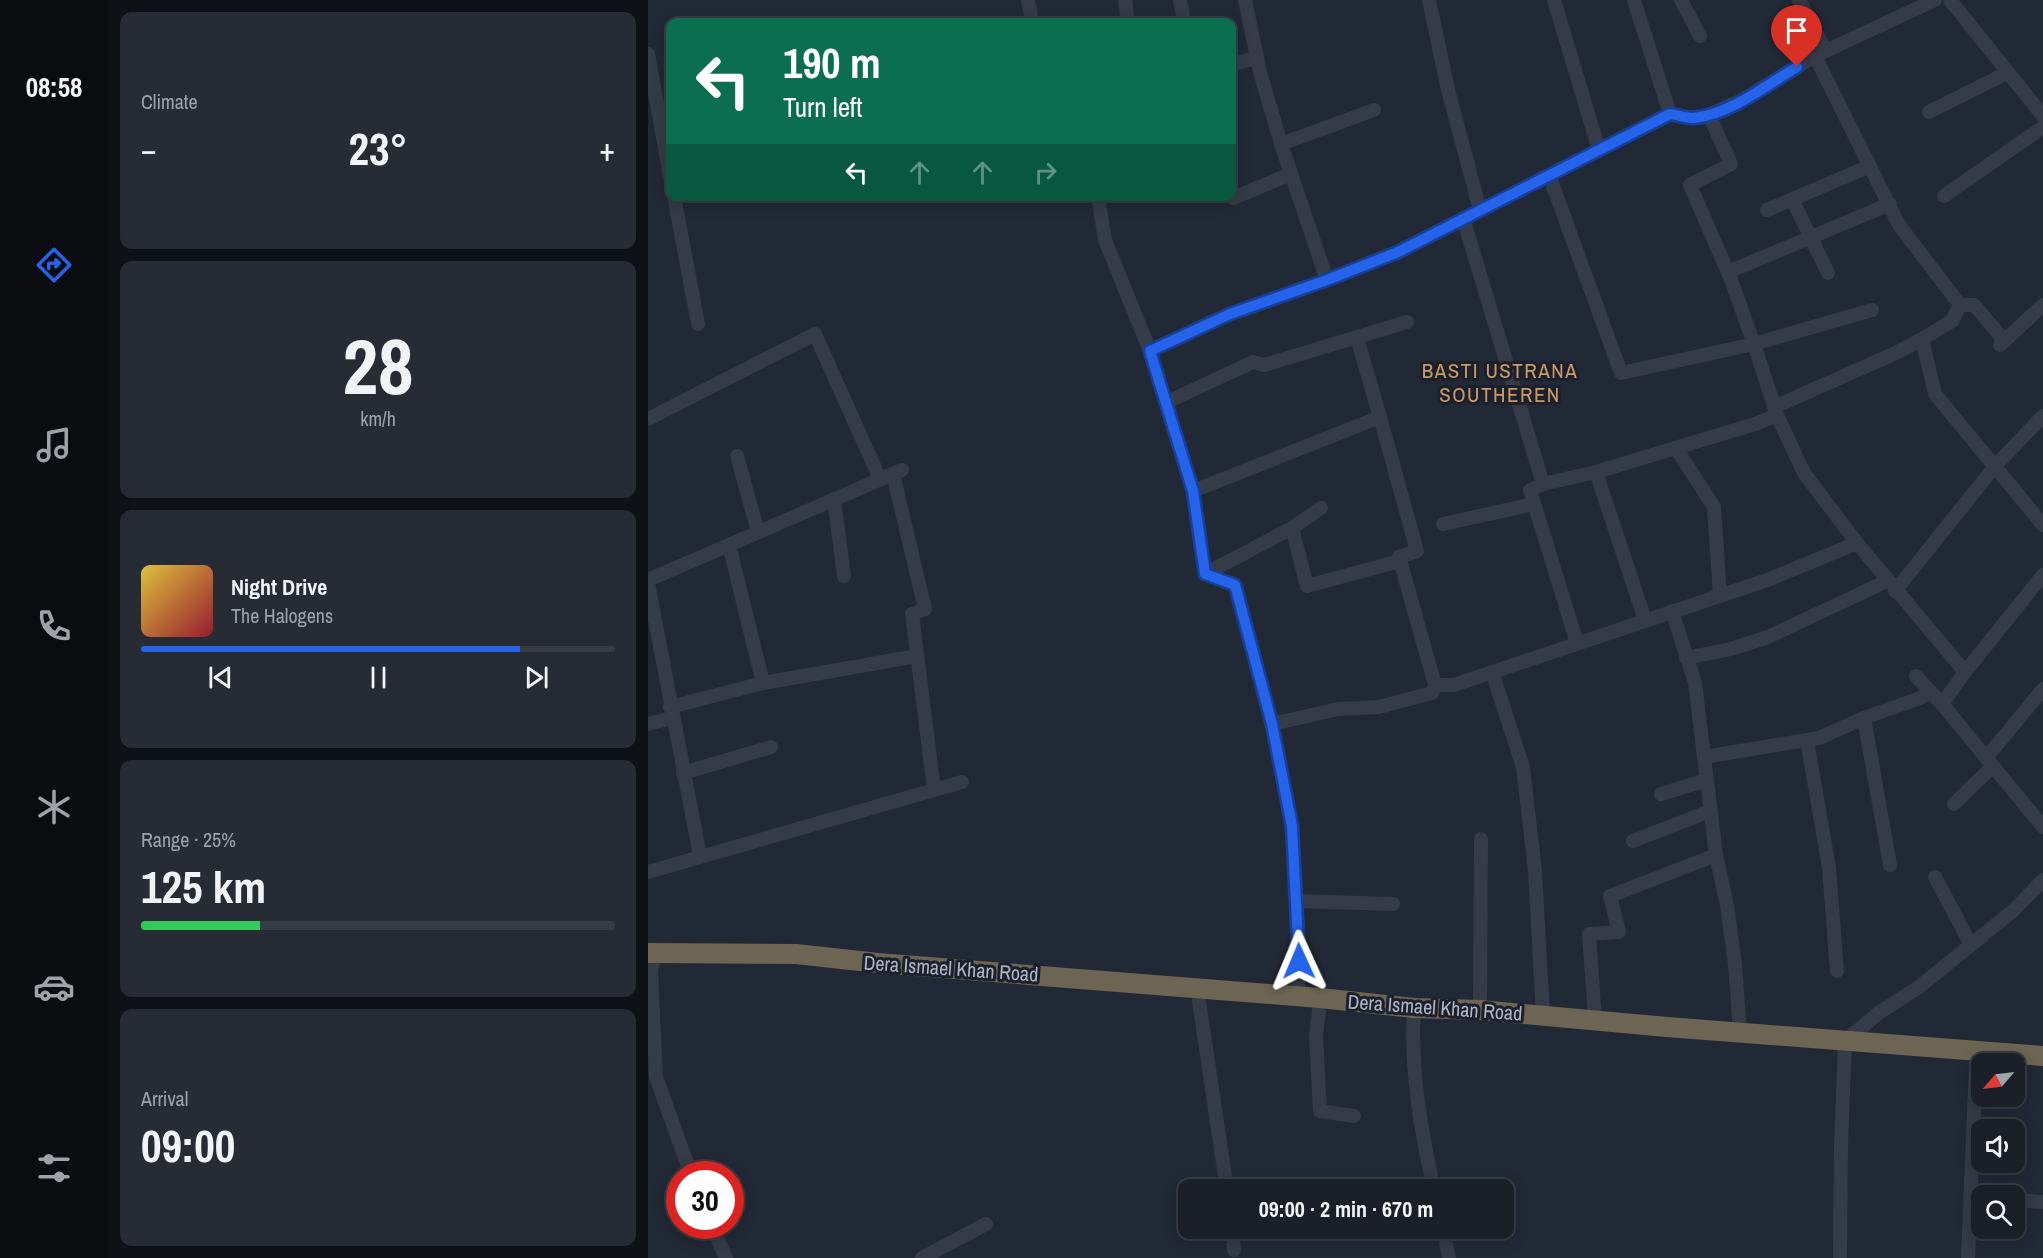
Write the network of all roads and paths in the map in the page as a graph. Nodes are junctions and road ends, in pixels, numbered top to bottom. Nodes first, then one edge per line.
1 (1028, 0) edge
2 (1125, 0) edge
3 (1179, 0) edge
4 (1245, 0) edge
5 (1429, 0) edge
6 (1554, 0) edge
7 (1634, 0) edge
8 (1681, 0) edge
9 (1799, 0) edge
10 (1935, 0) edge
11 (1950, 0) edge
12 (1031, 18) edge
13 (1127, 18) edge
14 (1183, 18) edge
15 (1700, 36) dead end
16 (1821, 53) junction
17 (648, 54) edge
18 (1257, 58) junction
19 (1236, 63) edge
20 (2007, 73) junction
21 (1374, 110) dead end
22 (1929, 112) dead end
23 (1670, 114) junction
24 (1709, 115) junction
25 (2043, 116) edge
26 (2043, 127) edge
27 (1281, 144) junction
28 (1599, 150) junction
29 (666, 154) edge
30 (1870, 166) junction
31 (1291, 174) junction
32 (1550, 175) junction
33 (1944, 196) dead end
34 (1236, 197) edge
35 (1792, 200) junction
36 (675, 201) edge
37 (1099, 201) edge
38 (1890, 204) junction
39 (1480, 210) junction
40 (1767, 210) dead end
41 (1463, 218) junction
42 (1810, 238) junction
43 (1728, 272) junction
44 (1828, 273) dead end
45 (1327, 280) junction
46 (1960, 305) junction
47 (2043, 305) edge
48 (1872, 310) dead end
49 (1407, 322) dead end
50 (698, 324) dead end
51 (1357, 338) junction
52 (1922, 339) junction
53 (1754, 344) junction
54 (1150, 351) junction
55 (1167, 402) junction
56 (1775, 411) junction
57 (2043, 416) edge
58 (1380, 417) junction
59 (648, 419) edge
60 (1676, 448) junction
61 (737, 456) dead end
62 (1995, 466) junction
63 (1596, 472) junction
64 (892, 474) junction
65 (1543, 484) junction
66 (1193, 491) junction
67 (834, 499) junction
68 (1534, 504) junction
69 (1321, 508) dead end
70 (1443, 524) dead end
71 (2043, 525) edge
72 (1292, 528) junction
73 (758, 532) junction
74 (1857, 543) junction
75 (729, 545) junction
76 (1400, 561) junction
77 (1205, 574) junction
78 (2043, 575) edge
79 (844, 576) dead end
80 (648, 581) edge
81 (1891, 586) junction
82 (1720, 595) junction
83 (1672, 611) junction
84 (1645, 620) junction
85 (1577, 643) junction
86 (917, 656) junction
87 (1686, 658) junction
88 (655, 663) edge
89 (1492, 672) junction
90 (1965, 672) junction
91 (1916, 676) dead end
92 (763, 683) junction
93 (1435, 685) junction
94 (2043, 689) edge
95 (1931, 692) junction
96 (1942, 704) junction
97 (671, 713) junction
98 (1864, 718) junction
99 (648, 724) edge
100 (1272, 724) junction
101 (1808, 740) junction
102 (771, 747) dead end
103 (1704, 757) junction
104 (1989, 763) junction
105 (682, 773) junction
106 (1707, 780) junction
107 (962, 782) dead end
108 (934, 790) junction
109 (1661, 794) dead end
110 (1954, 804) dead end
111 (1710, 811) junction
112 (2043, 827) edge
113 (1481, 839) dead end
114 (1633, 841) dead end
115 (1716, 855) junction
116 (700, 856) junction
117 (1890, 865) dead end
118 (648, 872) edge
119 (1935, 878) dead end
120 (2043, 880) edge
121 (1297, 901) junction
122 (1393, 904) dead end
123 (1971, 945) junction
124 (650, 956) edge
125 (1837, 971) dead end
126 (1298, 996) junction
127 (1199, 1001) junction
128 (1480, 1010) junction
129 (1319, 1011) junction
130 (1413, 1015) junction
131 (1543, 1015) junction
132 (1595, 1020) junction
133 (1740, 1032) junction
134 (1844, 1048) junction
135 (2043, 1056) edge
136 (1971, 1064) edge
137 (2025, 1068) edge
138 (2043, 1069) edge
139 (1978, 1107) edge
140 (1354, 1116) dead end
141 (686, 1161) edge
142 (1225, 1179) edge
143 (1432, 1179) edge
144 (1976, 1185) edge
145 (2025, 1201) edge
146 (2043, 1202) edge
147 (986, 1224) dead end
148 (1971, 1235) edge
149 (718, 1239) edge
150 (1233, 1239) edge
151 (1445, 1239) edge
152 (1234, 1250) dead end
153 (726, 1258) edge
154 (922, 1258) edge
155 (1449, 1258) edge
156 (1840, 1258) edge
157 (1968, 1258) edge

1 - 12 street
2 - 13 street
3 - 14 street
4 - 18 street
5 - 39 street
6 - 28 street
7 - 23 street
8 - 15 street
9 - 16 street
10 - 16 street
11 - 20 street
16 - 24 street
16 - 30 street
17 - 29 street
18 - 19 street
18 - 27 street
20 - 22 street
20 - 25 street
21 - 27 street
23 - 24 street
23 - 28 street
24 - 43 street
26 - 33 street
27 - 31 street
28 - 32 street
30 - 35 street
30 - 38 street
31 - 34 street
31 - 45 street
32 - 39 street
32 - 53 street
35 - 40 street
35 - 42 street
36 - 50 street
37 - 54 street
38 - 42 street
38 - 46 street
39 - 41 street
41 - 45 street
41 - 65 street
42 - 43 street
42 - 44 street
43 - 53 street
45 - 54 street
46 - 47 street
46 - 52 street
48 - 53 street
49 - 51 street
51 - 55 street
51 - 58 street
52 - 56 street
52 - 62 street
53 - 56 street
54 - 55 street
55 - 66 street
56 - 60 street
56 - 74 street
57 - 62 street
58 - 66 street
58 - 76 street
59 - 64 street
60 - 63 street
60 - 82 street
61 - 73 street
62 - 71 street
62 - 81 street
63 - 65 street
63 - 84 street
64 - 67 street
64 - 86 street
65 - 68 street
66 - 77 street
67 - 73 street
67 - 79 street
68 - 70 street
68 - 85 street
69 - 72 street
72 - 76 street
72 - 77 street
73 - 75 street
74 - 81 street
74 - 82 street
75 - 80 street
75 - 92 street
76 - 93 street
77 - 100 street
78 - 90 street
80 - 88 street
81 - 87 street
81 - 90 street
82 - 83 street
83 - 84 street
83 - 87 street
84 - 85 street
85 - 89 street
86 - 92 street
86 - 108 street
87 - 103 street
88 - 97 street
89 - 93 street
89 - 131 street
90 - 96 street
91 - 95 street
92 - 97 street
93 - 100 street
94 - 104 street
95 - 96 street
95 - 98 street
96 - 104 street
97 - 99 street
97 - 105 street
98 - 101 street
98 - 117 street
100 - 121 street
101 - 103 street
101 - 125 street
102 - 105 street
103 - 106 street
104 - 110 street
104 - 112 street
105 - 116 street
106 - 109 street
106 - 111 street
107 - 108 street
108 - 116 street
111 - 114 street
111 - 115 street
113 - 128 street
115 - 132 street
115 - 133 street
116 - 118 street
119 - 123 street
120 - 123 street
121 - 122 street
121 - 126 street
123 - 134 street
124 - 126 highway, Dera Ismael Khan Road
124 - 127 highway, Dera Ismael Khan Road
124 - 141 street
126 - 130 highway, Dera Ismael Khan Road
127 - 129 highway, Dera Ismael Khan Road
127 - 142 street
128 - 130 highway, Dera Ismael Khan Road
128 - 131 highway, Dera Ismael Khan Road
129 - 130 highway, Dera Ismael Khan Road
129 - 140 street
130 - 134 highway, Dera Ismael Khan Road
130 - 143 street
131 - 132 highway, Dera Ismael Khan Road
132 - 133 highway, Dera Ismael Khan Road
133 - 134 highway, Dera Ismael Khan Road
134 - 135 highway, Dera Ismael Khan Road
134 - 136 highway, Dera Ismael Khan Road
134 - 156 street
137 - 138 highway
139 - 144 street
145 - 146 street
147 - 154 street
148 - 157 street
149 - 153 street
150 - 152 street
151 - 155 street

